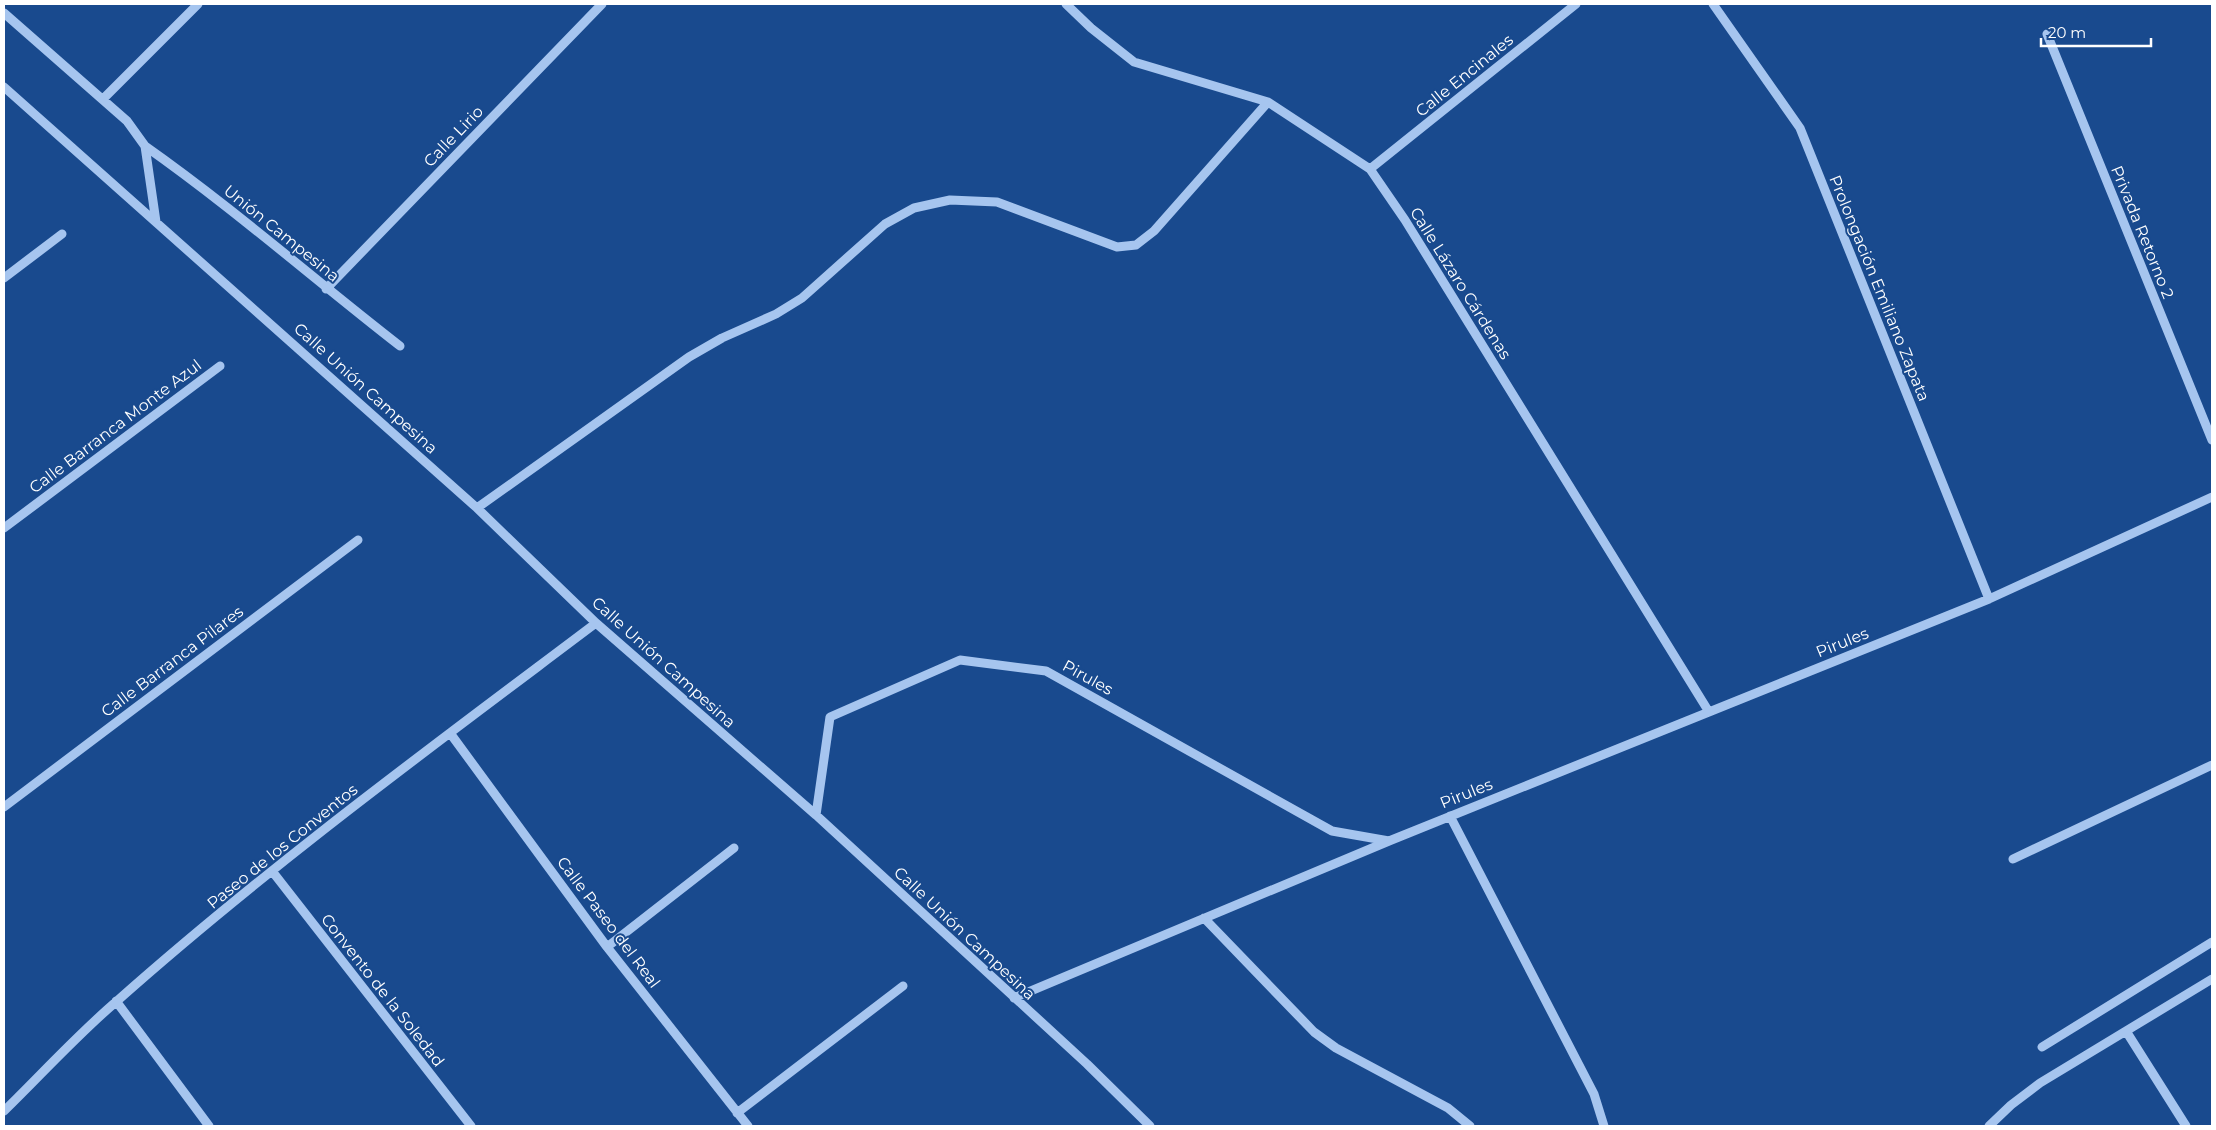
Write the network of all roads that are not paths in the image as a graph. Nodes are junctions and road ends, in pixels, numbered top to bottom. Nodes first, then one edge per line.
1 (198, 4) edge
2 (602, 4) edge
3 (1066, 4) edge
4 (1576, 4) edge
5 (1712, 4) edge
6 (4, 13) edge
7 (2047, 34) dead end
8 (4, 87) edge
9 (103, 99) junction
10 (1268, 102) junction
11 (145, 146) junction
12 (1370, 169) junction
13 (156, 222) junction
14 (62, 234) dead end
15 (4, 278) edge
16 (326, 288) junction
17 (400, 346) dead end
18 (220, 366) dead end
19 (2212, 440) edge
20 (2212, 497) edge
21 (477, 508) junction
22 (4, 528) edge
23 (358, 540) dead end
24 (1989, 600) junction
25 (596, 623) junction
26 (1709, 712) junction
27 (450, 733) junction
28 (2212, 765) edge
29 (4, 807) edge
30 (816, 815) junction
31 (1450, 816) junction
32 (1389, 841) junction
33 (734, 848) dead end
34 (2013, 860) dead end
35 (272, 872) junction
36 (1204, 918) junction
37 (2212, 942) edge
38 (607, 947) junction
39 (2212, 979) edge
40 (903, 986) dead end
41 (1014, 998) junction
42 (116, 1001) junction
43 (2126, 1030) junction
44 (2042, 1047) dead end
45 (4, 1112) edge
46 (737, 1113) junction
47 (209, 1126) edge
48 (471, 1126) edge
49 (748, 1126) edge
50 (1150, 1126) edge
51 (1470, 1126) edge
52 (1604, 1126) edge
53 (1989, 1126) edge
54 (2186, 1126) edge

1 - 9 street
2 - 16 street, Calle Lirio
3 - 10 street, Calle Lázaro Cárdenas
4 - 12 street, Calle Encinales
5 - 24 street, Prolongación Emiliano Zapata
6 - 9 street
7 - 19 street, Privada Retorno 2
8 - 13 street, Calle Unión Campesina
9 - 11 street
10 - 12 street, Calle Lázaro Cárdenas
10 - 21 street
11 - 13 street
11 - 16 street, Unión Campesina
12 - 26 street, Calle Lázaro Cárdenas
13 - 21 street, Calle Unión Campesina
14 - 15 street
16 - 17 street, Unión Campesina
18 - 22 street, Calle Barranca Monte Azul
20 - 24 street, Pirules
21 - 25 street, Calle Unión Campesina
23 - 29 street, Calle Barranca Pilares
24 - 26 street, Pirules
25 - 27 street, Paseo de los Conventos
25 - 30 street, Calle Unión Campesina
26 - 31 street, Pirules
27 - 35 street, Paseo de los Conventos
27 - 38 street, Calle Paseo del Real
28 - 34 street
30 - 32 street, Pirules
30 - 41 street, Calle Unión Campesina
31 - 32 street, Pirules
31 - 52 street
32 - 36 street
33 - 38 street
35 - 42 street, Paseo de los Conventos
35 - 48 street, Convento de la Soledad
36 - 41 street
36 - 51 street
37 - 44 street
38 - 46 street, Calle Paseo del Real
39 - 43 street
40 - 46 street
41 - 50 street, Calle Unión Campesina
42 - 45 street, Paseo de los Conventos
42 - 47 street
43 - 53 street
43 - 54 street
46 - 49 street, Calle Paseo del Real

